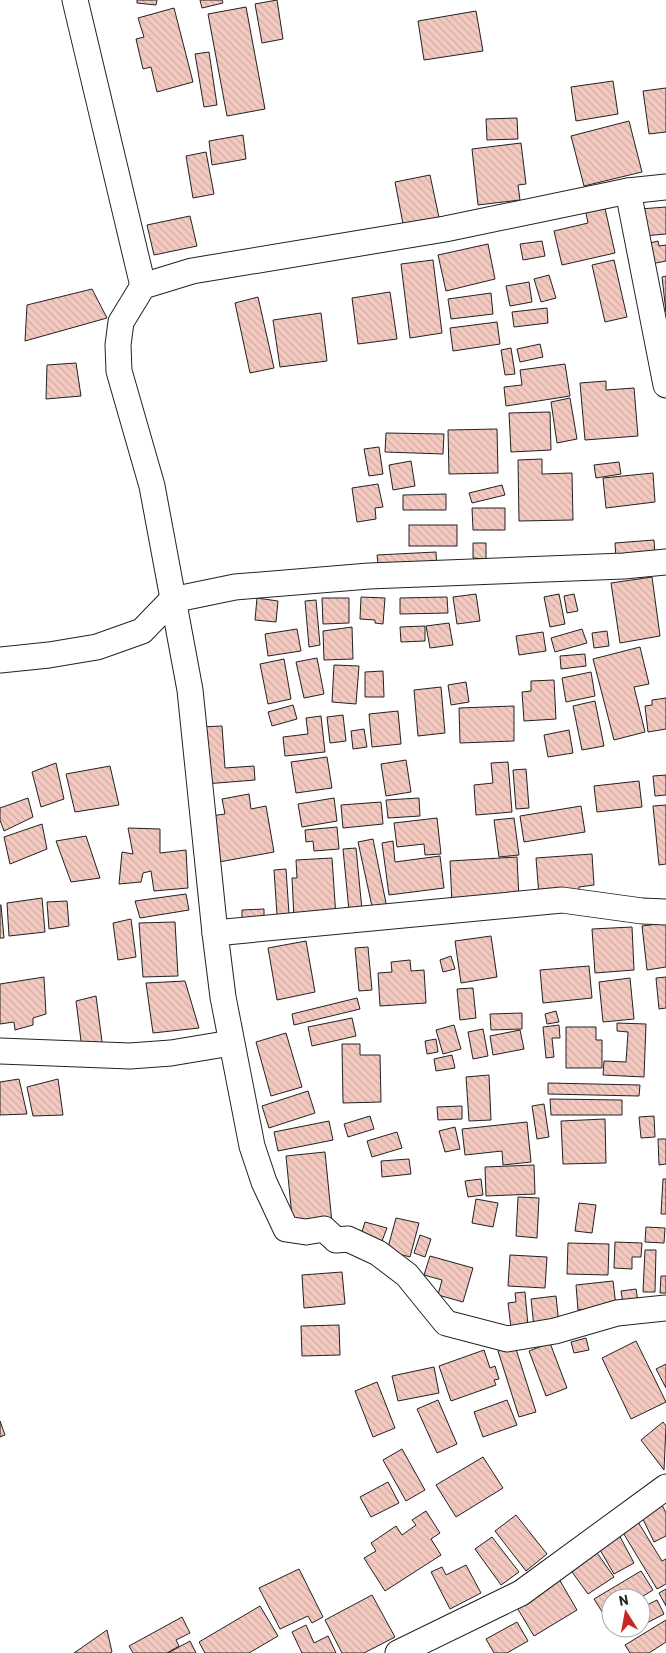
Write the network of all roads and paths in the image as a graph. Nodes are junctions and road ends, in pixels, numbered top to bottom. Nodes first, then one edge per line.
1 (75, 0) edge
2 (666, 187) edge
3 (628, 191) junction
4 (143, 286) junction
5 (666, 385) edge
6 (666, 562) edge
7 (172, 600) junction
8 (0, 660) edge
9 (666, 912) edge
10 (215, 933) junction
11 (231, 1043) junction
12 (0, 1052) edge
13 (666, 1308) edge
14 (666, 1487) edge
15 (398, 1653) edge

1 - 4 street
2 - 3 street
3 - 4 street
3 - 5 street
4 - 7 street
6 - 7 street
7 - 8 street
7 - 10 street
9 - 10 street
10 - 11 street
11 - 12 street
11 - 13 street
14 - 15 street

